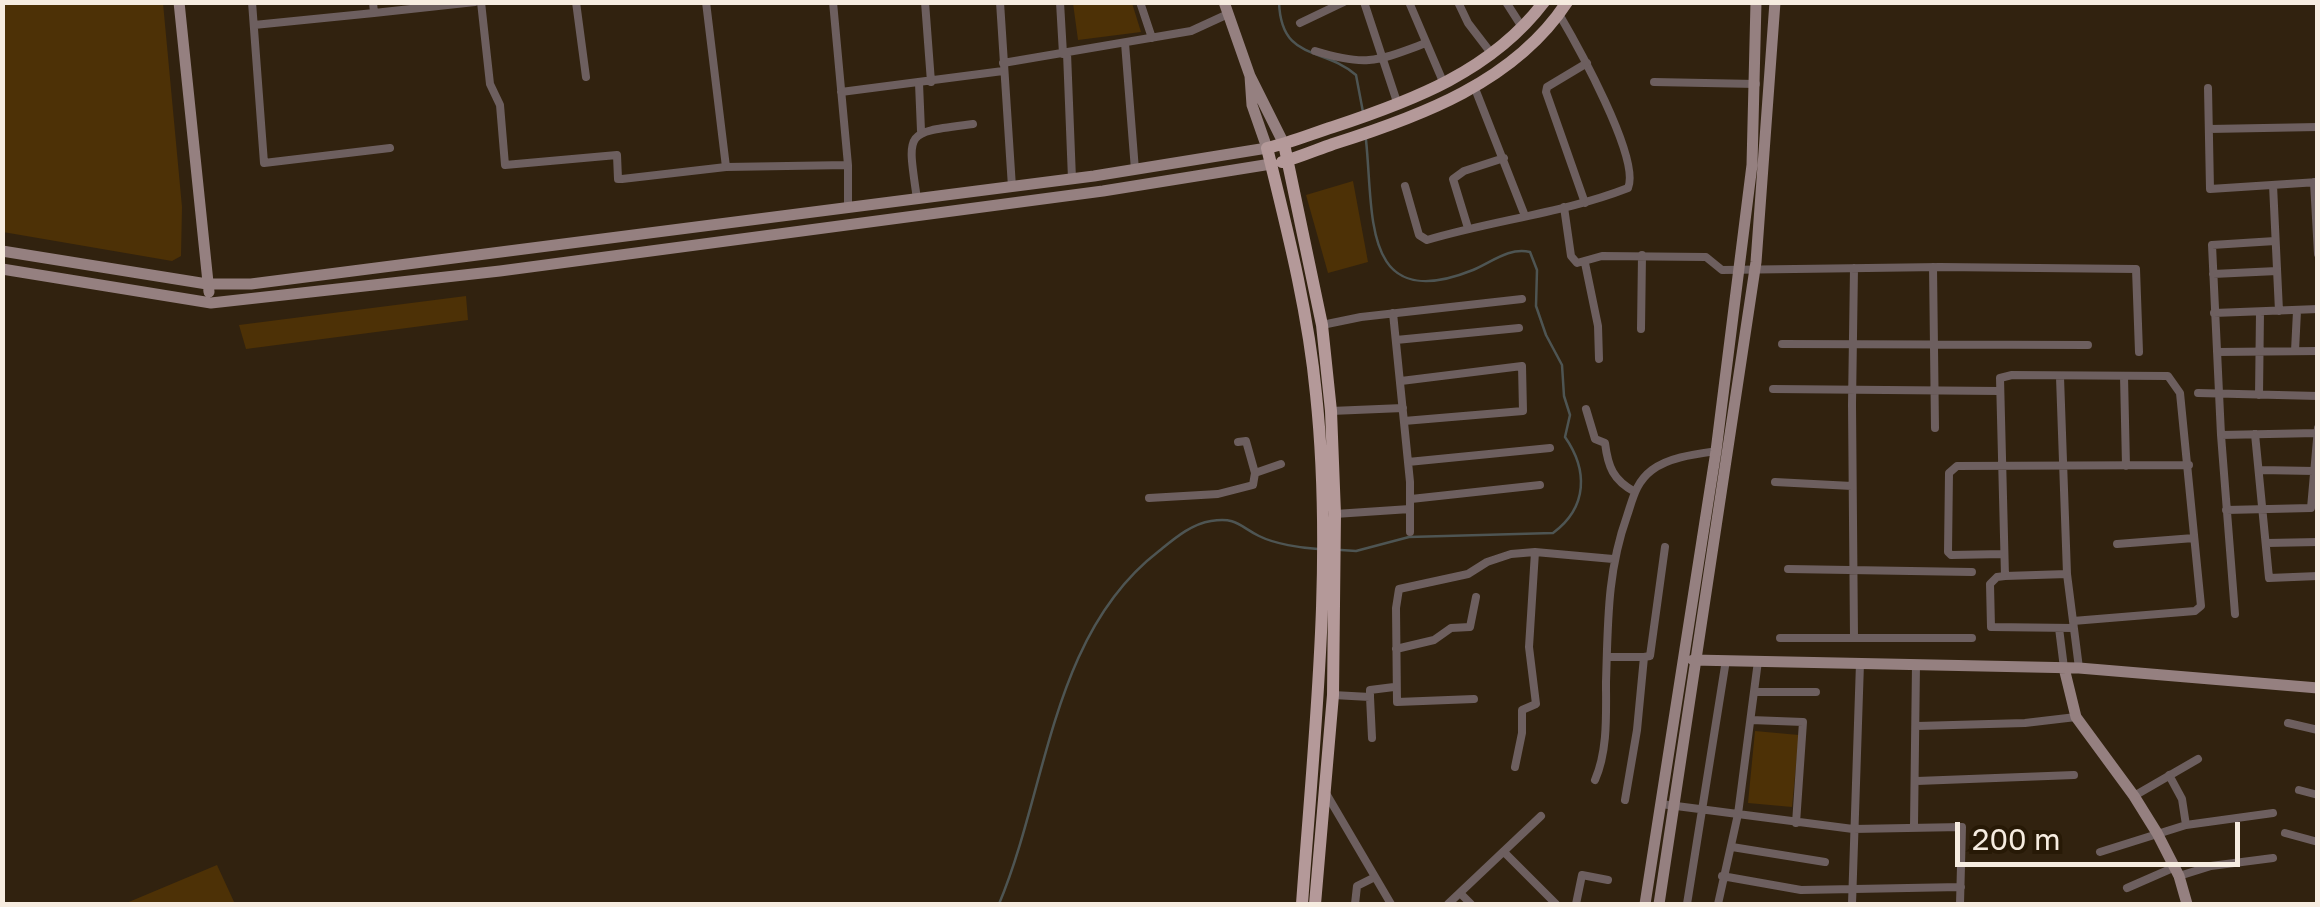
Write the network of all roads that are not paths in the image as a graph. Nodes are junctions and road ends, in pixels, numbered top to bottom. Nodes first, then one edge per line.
1 (179, 2) edge
2 (252, 2) edge
3 (478, 2) edge
4 (576, 2) edge
5 (706, 2) edge
6 (833, 2) edge
7 (926, 2) edge
8 (1000, 2) edge
9 (1060, 2) edge
10 (1140, 2) edge
11 (1344, 2) edge
12 (1364, 2) edge
13 (1409, 2) edge
14 (1458, 2) edge
15 (1506, 2) edge
16 (1544, 2) edge
17 (1756, 2) edge
18 (1774, 2) edge
19 (374, 8) edge
20 (1226, 8) edge
21 (1563, 8) edge
22 (1300, 23) dead end
23 (254, 25) junction
24 (1522, 27) junction
25 (1152, 38) junction
26 (1125, 43) junction
27 (1426, 43) junction
28 (1315, 51) dead end
29 (1491, 53) junction
30 (1064, 54) junction
31 (1382, 60) junction
32 (1587, 63) junction
33 (1003, 67) junction
34 (1250, 76) junction
35 (586, 77) dead end
36 (931, 82) junction
37 (1654, 82) dead end
38 (919, 83) junction
39 (1444, 84) junction
40 (1756, 84) junction
41 (1474, 86) junction
42 (2208, 88) dead end
43 (841, 92) junction
44 (1398, 105) junction
45 (974, 124) dead end
46 (2318, 128) edge
47 (2209, 129) junction
48 (921, 131) junction
49 (1284, 144) junction
50 (390, 148) dead end
51 (1267, 148) junction
52 (1504, 158) junction
53 (1288, 160) junction
54 (1271, 164) junction
55 (848, 165) junction
56 (726, 168) junction
57 (1135, 170) junction
58 (1072, 179) junction
59 (2316, 182) edge
60 (2273, 185) junction
61 (1404, 186) dead end
62 (1012, 187) junction
63 (917, 199) junction
64 (1585, 204) junction
65 (1564, 207) junction
66 (848, 208) junction
67 (1525, 216) junction
68 (1468, 228) junction
69 (2275, 241) junction
70 (2317, 250) edge
71 (2, 251) edge
72 (1642, 255) junction
73 (1584, 263) junction
74 (1933, 267) junction
75 (1854, 268) junction
76 (2, 269) edge
77 (1739, 270) junction
78 (1755, 270) junction
79 (2278, 271) junction
80 (2213, 274) junction
81 (207, 284) junction
82 (1522, 299) dead end
83 (212, 303) junction
84 (2318, 309) edge
85 (2279, 311) junction
86 (2297, 311) junction
87 (2260, 312) junction
88 (1392, 313) junction
89 (2214, 314) junction
90 (1322, 325) junction
91 (1519, 328) dead end
92 (1642, 329) dead end
93 (1396, 340) junction
94 (1853, 342) junction
95 (1934, 343) junction
96 (1782, 344) dead end
97 (2088, 344) dead end
98 (2318, 351) edge
99 (2140, 352) dead end
100 (2217, 352) junction
101 (2259, 352) junction
102 (2295, 352) junction
103 (1599, 359) dead end
104 (2124, 376) junction
105 (2060, 377) junction
106 (1401, 380) junction
107 (1773, 389) dead end
108 (1852, 390) junction
109 (1999, 391) junction
110 (1935, 392) junction
111 (2198, 393) dead end
112 (2220, 395) junction
113 (2258, 395) junction
114 (2318, 396) edge
115 (1403, 408) junction
116 (1331, 410) junction
117 (1586, 410) dead end
118 (1404, 421) junction
119 (1935, 428) dead end
120 (2317, 430) edge
121 (2256, 434) junction
122 (2220, 435) junction
123 (1238, 442) dead end
124 (2317, 447) edge
125 (1550, 448) dead end
126 (1722, 451) junction
127 (1408, 462) junction
128 (1281, 464) dead end
129 (2188, 465) junction
130 (2126, 466) junction
131 (2003, 467) junction
132 (2065, 467) junction
133 (2260, 470) junction
134 (2314, 470) junction
135 (1255, 473) junction
136 (1775, 482) dead end
137 (1540, 485) dead end
138 (1852, 486) junction
139 (1635, 492) junction
140 (1149, 498) dead end
141 (1410, 504) junction
142 (2264, 507) junction
143 (2226, 510) junction
144 (1335, 514) junction
145 (1410, 532) dead end
146 (1329, 538) junction
147 (2194, 538) junction
148 (2267, 542) junction
149 (2318, 542) edge
150 (2117, 544) dead end
151 (1665, 547) dead end
152 (1535, 552) junction
153 (2004, 554) junction
154 (1612, 559) junction
155 (1788, 569) dead end
156 (1854, 570) junction
157 (1972, 572) dead end
158 (2067, 574) junction
159 (2005, 576) junction
160 (2318, 576) edge
161 (1476, 597) dead end
162 (2235, 614) dead end
163 (2073, 624) junction
164 (2058, 628) junction
165 (1780, 638) dead end
166 (1854, 638) junction
167 (1972, 638) dead end
168 (1396, 649) junction
169 (1607, 656) junction
170 (1644, 656) junction
171 (1690, 660) junction
172 (1726, 660) junction
173 (1758, 661) junction
174 (1860, 663) junction
175 (1916, 664) junction
176 (2064, 668) junction
177 (2079, 668) junction
178 (1394, 687) junction
179 (2318, 688) edge
180 (1755, 692) junction
181 (1816, 692) dead end
182 (1333, 696) junction
183 (1370, 697) junction
184 (1474, 699) dead end
185 (2076, 716) junction
186 (1751, 720) junction
187 (2288, 723) dead end
188 (1917, 726) junction
189 (2318, 730) edge
190 (1372, 738) dead end
191 (2198, 759) dead end
192 (1515, 767) dead end
193 (1312, 770) junction
194 (2074, 775) dead end
195 (2170, 775) junction
196 (1595, 780) dead end
197 (1917, 781) junction
198 (2299, 790) dead end
199 (1325, 791) junction
200 (2134, 796) junction
201 (2318, 796) edge
202 (1624, 800) dead end
203 (1668, 805) junction
204 (1703, 809) junction
205 (2273, 813) dead end
206 (1738, 814) junction
207 (1541, 816) dead end
208 (1796, 824) junction
209 (2186, 825) junction
210 (1914, 826) junction
211 (1854, 829) junction
212 (2285, 833) dead end
213 (2157, 834) junction
214 (2318, 842) edge
215 (1732, 847) junction
216 (1504, 852) junction
217 (2100, 852) dead end
218 (1660, 857) junction
219 (2273, 858) dead end
220 (1825, 862) dead end
221 (1570, 872) dead end
222 (2177, 872) junction
223 (1582, 875) junction
224 (1722, 876) junction
225 (1374, 878) junction
226 (1608, 880) dead end
227 (1961, 887) junction
228 (2127, 888) dead end
229 (1801, 890) junction
230 (1852, 890) junction
231 (1460, 893) junction
232 (1383, 900) edge
233 (1302, 904) edge
234 (1316, 904) edge
235 (1355, 904) edge
236 (1391, 904) edge
237 (1448, 904) edge
238 (1471, 904) edge
239 (1556, 904) edge
240 (1576, 904) edge
241 (1645, 904) edge
242 (1659, 904) edge
243 (1687, 904) edge
244 (1718, 904) edge
245 (1799, 904) edge
246 (1852, 904) edge
247 (1960, 904) edge
248 (2187, 904) edge

1 - 81 main road
2 - 23 street
3 - 19 street
3 - 56 street
4 - 35 street
5 - 56 street
6 - 43 street
7 - 36 street
8 - 33 street
9 - 30 street
10 - 25 street
11 - 22 street
12 - 31 street
13 - 27 street
14 - 29 street
15 - 24 street
16 - 24 main road
17 - 40 main road
18 - 78 main road
19 - 23 street
20 - 25 street
20 - 34 main road
21 - 32 street
21 - 41 main road
23 - 50 street
24 - 29 main road
25 - 26 street
26 - 30 street
26 - 57 street
27 - 31 street
27 - 39 street
28 - 31 street
29 - 39 main road
30 - 33 street
30 - 58 street
31 - 44 street
32 - 64 street
32 - 64 street
33 - 36 street
33 - 62 street
34 - 49 main road
34 - 51 main road
36 - 38 street
37 - 40 street
38 - 43 street
38 - 48 street
39 - 44 main road
40 - 77 main road
41 - 52 street
41 - 53 main road
42 - 47 street
43 - 55 street
44 - 49 main road
45 - 48 street
46 - 47 street
47 - 60 street
48 - 63 street
49 - 51 main road
49 - 53 main road
51 - 54 main road
51 - 57 main road
52 - 67 street
52 - 68 street
53 - 54 main road
53 - 90 main road
54 - 83 main road
54 - 146 main road
55 - 56 street
55 - 66 street
57 - 58 main road
58 - 62 main road
59 - 60 street
59 - 70 street
60 - 69 street
61 - 68 street
62 - 63 main road
63 - 66 main road
64 - 65 street
65 - 67 street
65 - 73 street
66 - 81 main road
67 - 68 street
69 - 79 street
69 - 80 street
71 - 81 main road
72 - 73 street
72 - 77 street
72 - 92 street
73 - 103 street
74 - 75 street
74 - 95 street
74 - 99 street
75 - 78 street
75 - 94 street
76 - 83 main road
77 - 78 street
77 - 126 main road
78 - 126 main road
79 - 80 street
79 - 85 street
80 - 89 street
81 - 83 main road
82 - 88 street
84 - 86 street
85 - 86 street
85 - 87 street
86 - 102 street
87 - 89 street
87 - 101 street
88 - 90 street
88 - 93 street
89 - 100 street
90 - 116 main road
91 - 93 street
93 - 106 street
94 - 95 street
94 - 96 street
94 - 108 street
95 - 97 street
95 - 110 street
98 - 102 street
100 - 101 street
100 - 112 street
101 - 102 street
101 - 113 street
104 - 105 street
104 - 129 street
104 - 130 street
105 - 109 street
105 - 132 street
106 - 115 street
106 - 118 street
107 - 108 street
108 - 110 street
108 - 138 street
109 - 110 street
109 - 131 street
110 - 119 street
111 - 112 street
112 - 113 street
112 - 122 street
113 - 114 street
115 - 116 street
115 - 118 street
116 - 144 main road
117 - 139 street
118 - 127 street
120 - 121 street
120 - 124 street
121 - 122 street
121 - 133 street
122 - 143 street
123 - 135 street
124 - 134 street
125 - 127 street
126 - 139 street
126 - 171 main road
127 - 141 street
128 - 135 street
129 - 130 street
129 - 147 street
130 - 132 street
131 - 132 street
131 - 153 street
131 - 153 street
132 - 158 street
133 - 134 street
133 - 142 street
134 - 142 street
135 - 140 street
136 - 138 street
137 - 141 street
138 - 156 street
139 - 154 street
141 - 144 street
141 - 145 street
142 - 143 street
142 - 148 street
143 - 162 street
144 - 146 main road
146 - 182 main road
146 - 193 main road
147 - 150 street
147 - 163 street
148 - 149 street
148 - 160 street
151 - 170 street
152 - 154 street
152 - 168 street
152 - 192 street
153 - 159 street
154 - 169 street
155 - 156 street
156 - 157 street
156 - 166 street
158 - 159 street
158 - 163 street
159 - 164 street
161 - 168 street
163 - 164 street
163 - 177 street
164 - 176 street
165 - 166 street
166 - 167 street
168 - 178 street
169 - 170 street
169 - 196 street
170 - 202 street
171 - 172 main road
171 - 203 main road
172 - 173 main road
172 - 204 street
173 - 174 main road
173 - 180 street
174 - 175 main road
174 - 211 street
175 - 176 main road
175 - 188 street
176 - 177 main road
176 - 185 main road
177 - 179 main road
178 - 183 street
178 - 184 street
180 - 181 street
180 - 186 street
182 - 183 street
182 - 199 main road
183 - 190 street
185 - 188 street
185 - 200 main road
186 - 206 street
186 - 208 street
187 - 189 street
188 - 197 street
191 - 195 street
193 - 199 street
193 - 233 main road
194 - 197 street
195 - 200 street
195 - 209 street
197 - 210 street
198 - 201 street
199 - 225 street
199 - 234 main road
200 - 213 main road
203 - 204 street
203 - 218 main road
204 - 206 street
204 - 243 street
205 - 209 street
206 - 208 street
206 - 215 street
207 - 216 street
208 - 211 street
209 - 213 street
210 - 211 street
210 - 227 street
211 - 230 street
212 - 214 street
213 - 217 street
213 - 222 main road
215 - 220 street
215 - 224 street
216 - 231 street
216 - 239 street
218 - 241 main road
218 - 242 main road
219 - 222 street
221 - 223 street
222 - 228 street
222 - 248 main road
223 - 226 street
223 - 240 street
224 - 229 street
224 - 244 street
225 - 232 street
225 - 235 street
227 - 230 street
227 - 247 street
229 - 230 street
229 - 245 street
230 - 246 street
231 - 237 street
231 - 238 street
232 - 236 street

